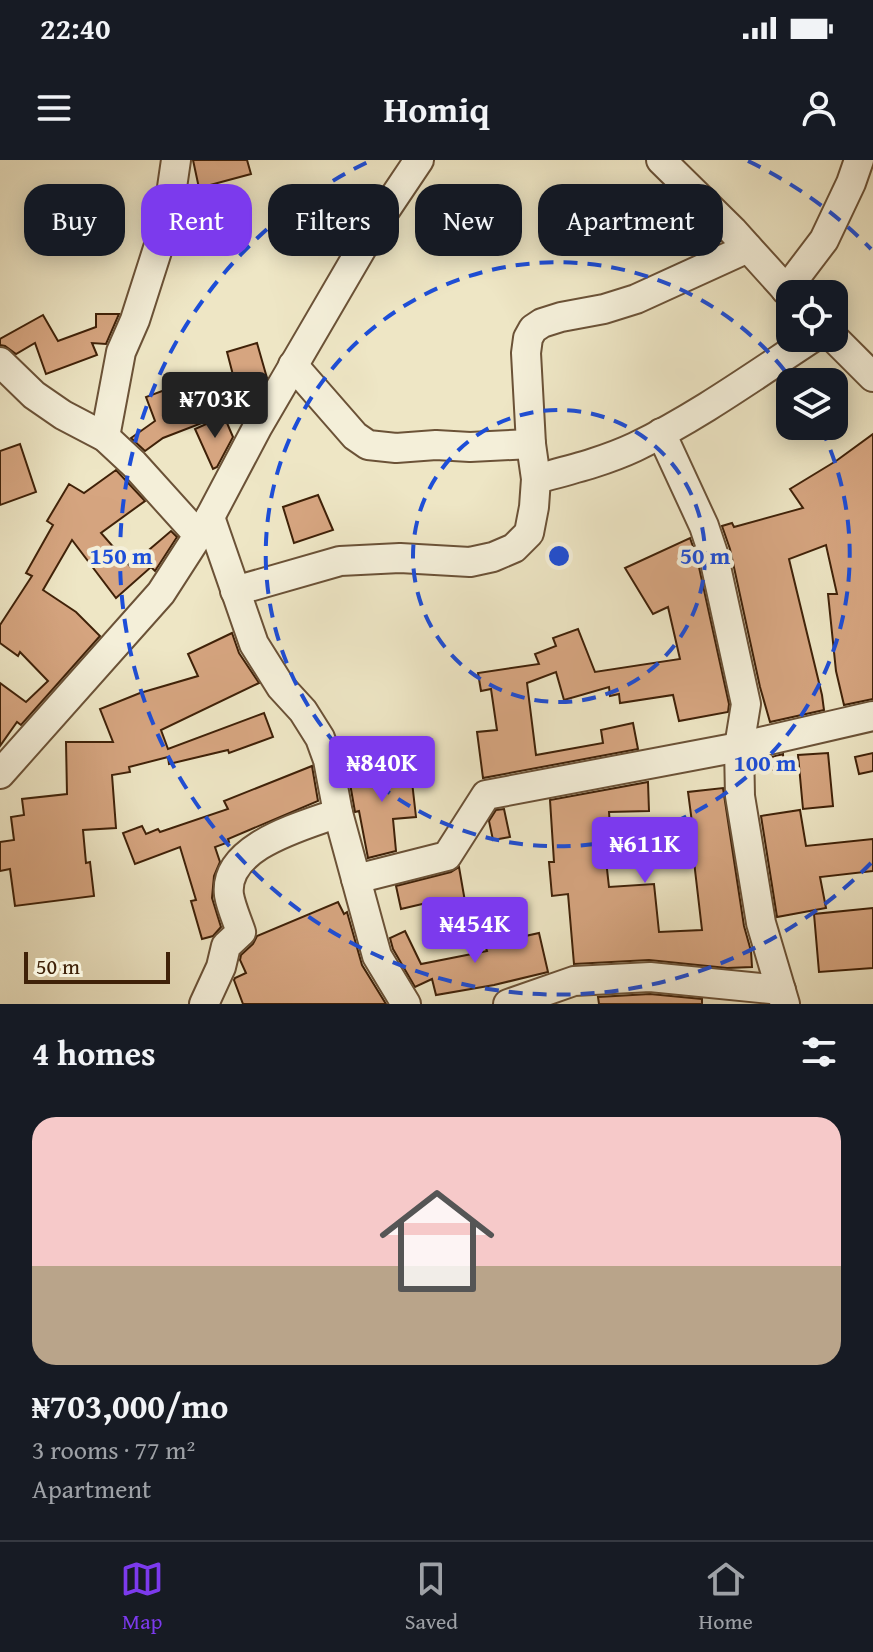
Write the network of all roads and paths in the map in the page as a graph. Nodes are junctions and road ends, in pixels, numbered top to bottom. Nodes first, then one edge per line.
1 (176, 160) edge
2 (419, 160) edge
3 (661, 160) edge
4 (859, 160) edge
5 (748, 248) junction
6 (777, 280) edge
7 (796, 280) edge
8 (791, 352) edge
9 (848, 352) edge
10 (0, 362) edge
11 (293, 365) junction
12 (873, 377) edge
13 (34, 395) junction
14 (0, 397) edge
15 (661, 433) junction
16 (105, 437) junction
17 (531, 444) junction
18 (536, 479) junction
19 (204, 526) junction
20 (235, 591) junction
21 (873, 716) edge
22 (739, 747) junction
23 (0, 774) edge
24 (338, 813) junction
25 (356, 879) junction
26 (783, 997) edge
27 (204, 1004) edge
28 (406, 1004) edge
29 (508, 1004) edge

1 - 16 street
2 - 11 street
3 - 5 street
4 - 7 street
5 - 6 street
5 - 17 street
8 - 15 street
9 - 12 street
10 - 13 street
11 - 17 street
11 - 19 street
13 - 14 street
13 - 16 street
15 - 18 street
15 - 22 street
16 - 19 street
17 - 18 street
18 - 20 street
19 - 20 street
19 - 23 street
20 - 24 street
21 - 22 street
22 - 25 street
22 - 26 street
24 - 25 street
24 - 27 street
25 - 28 street
26 - 29 street

